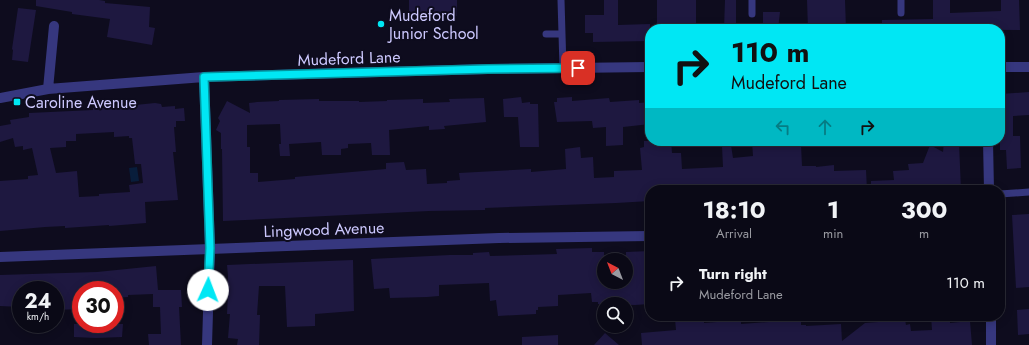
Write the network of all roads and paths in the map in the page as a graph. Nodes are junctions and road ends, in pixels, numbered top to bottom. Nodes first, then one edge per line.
1 (561, 0) edge
2 (752, 0) edge
3 (900, 0) edge
4 (901, 13) dead end
5 (752, 14) dead end
6 (54, 26) dead end
7 (546, 34) dead end
8 (562, 34) junction
9 (1005, 67) edge
10 (1029, 67) edge
11 (563, 68) junction
12 (645, 68) edge
13 (204, 77) junction
14 (48, 89) junction
15 (0, 98) edge
16 (988, 146) edge
17 (989, 185) edge
18 (1029, 192) edge
19 (1005, 194) edge
20 (645, 236) edge
21 (210, 248) junction
22 (0, 257) edge
23 (991, 321) edge
24 (206, 345) edge
25 (991, 345) edge

1 - 8 lane
2 - 5 lane
3 - 4 lane
6 - 14 street
7 - 8 lane
8 - 11 lane
9 - 10 street
11 - 12 street, Mudeford Lane
11 - 13 street, Mudeford Lane
13 - 14 street, Mudeford Lane
13 - 21 street
14 - 15 street, Mudeford Lane
16 - 17 street
18 - 19 lane
20 - 21 street, Lingwood Avenue
21 - 22 street, Lingwood Avenue
21 - 24 street
23 - 25 street

